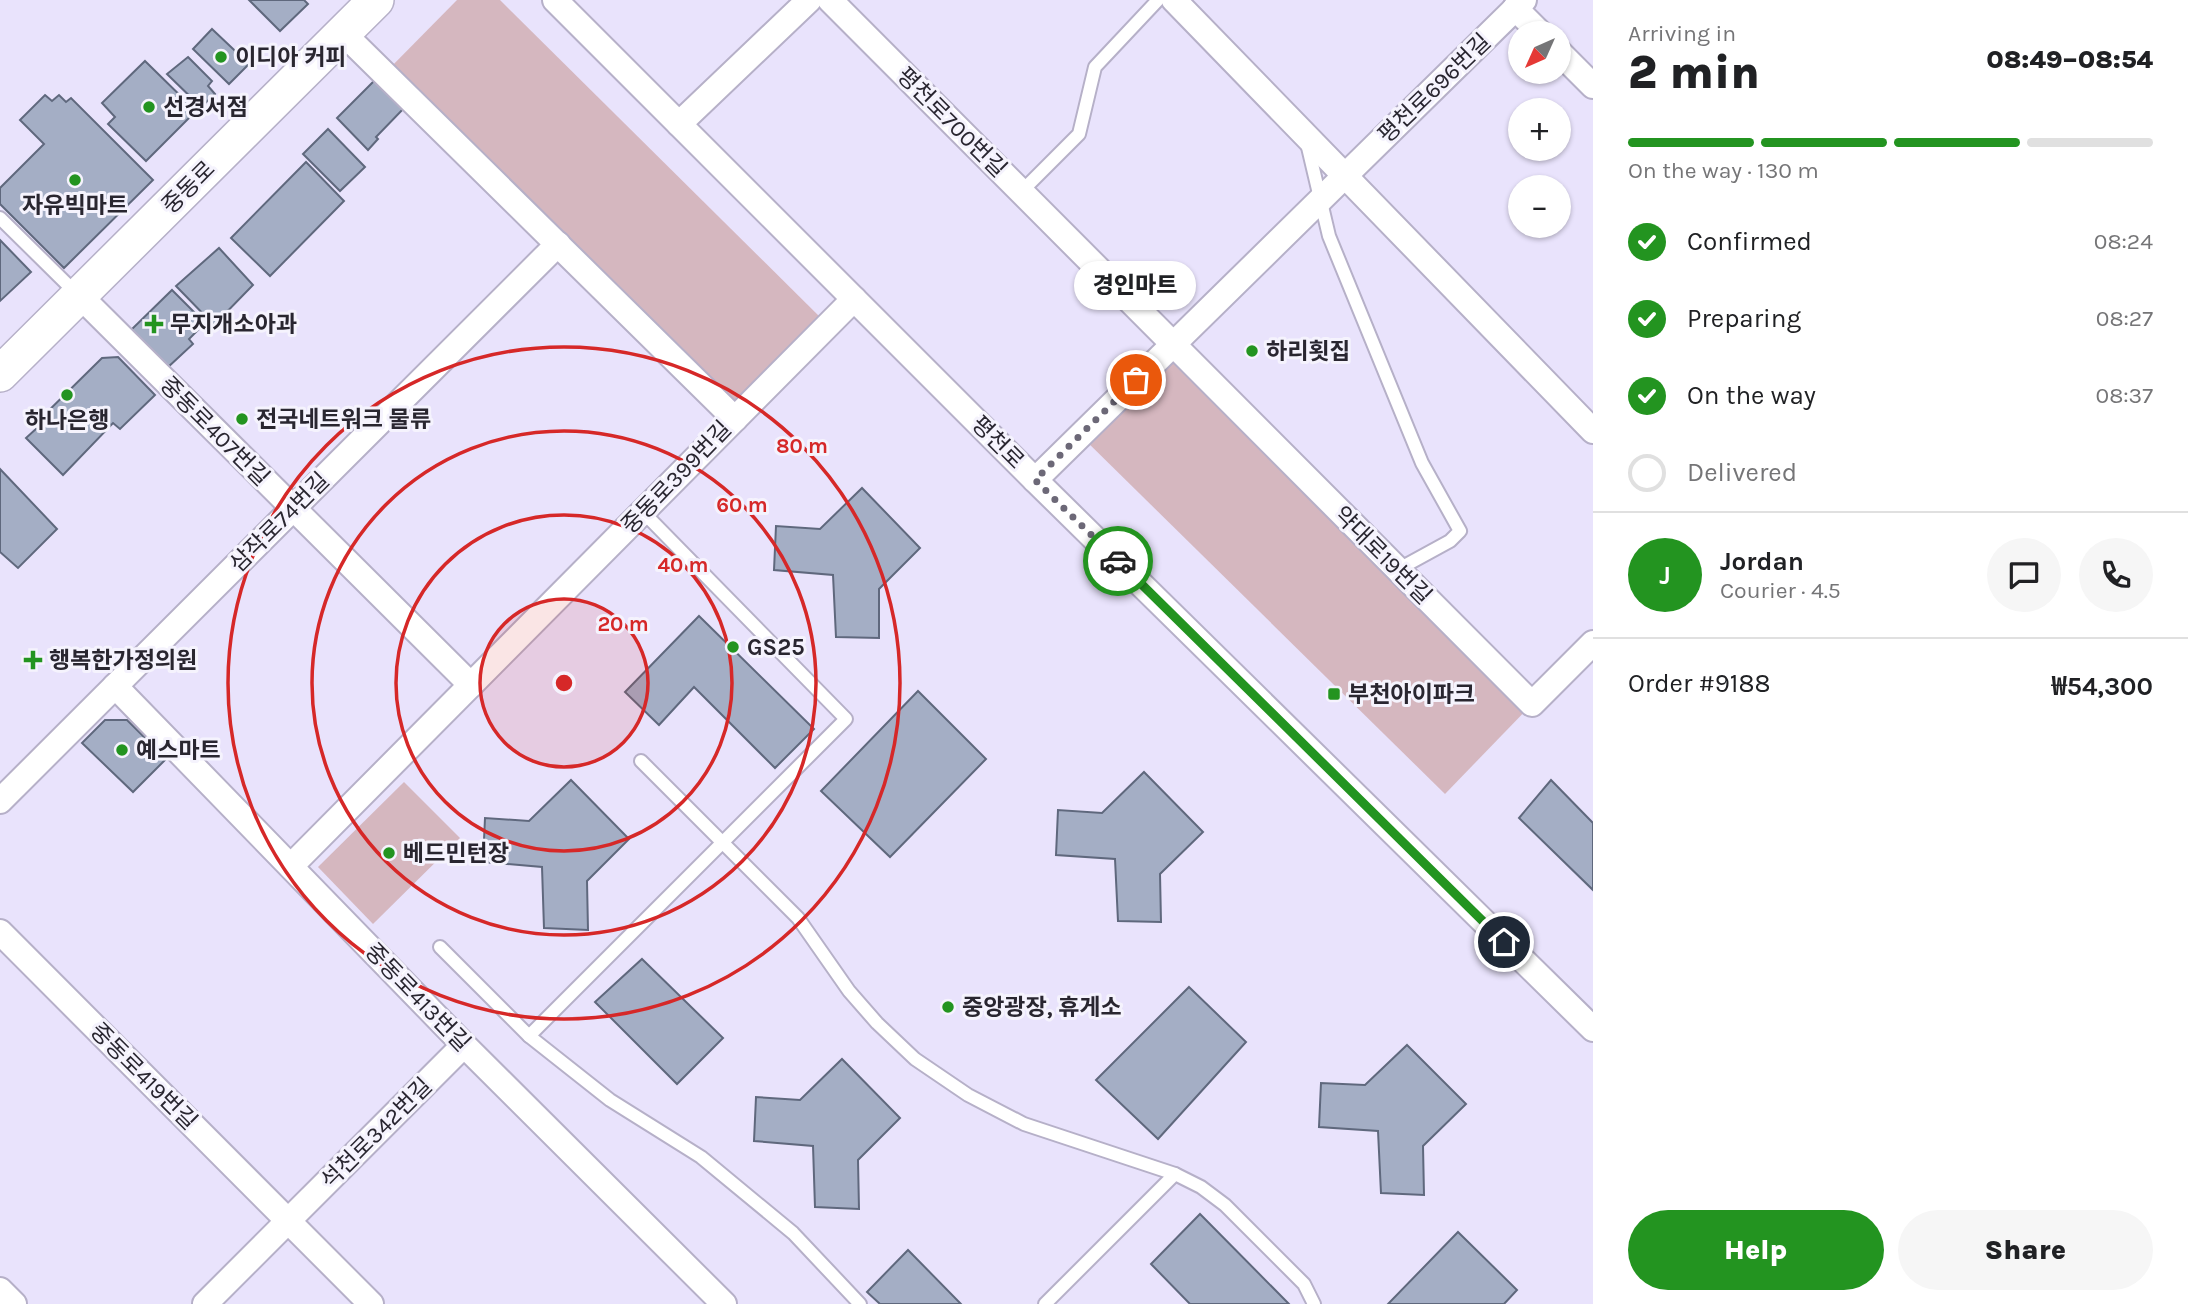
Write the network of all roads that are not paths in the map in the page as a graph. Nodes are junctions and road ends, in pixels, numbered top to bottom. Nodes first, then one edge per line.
1 (376, 0) edge
2 (555, 0) edge
3 (809, 0) edge
4 (830, 0) edge
5 (1158, 0) edge
6 (1174, 0) edge
7 (1520, 4) edge
8 (1532, 21) edge
9 (342, 33) junction
10 (1572, 65) edge
11 (1593, 85) edge
12 (679, 124) junction
13 (1305, 136) junction
14 (1344, 176) junction
15 (1021, 192) junction
16 (1321, 199) junction
17 (0, 218) edge
18 (558, 244) junction
19 (79, 295) junction
20 (854, 299) junction
21 (1173, 344) junction
22 (0, 374) edge
23 (735, 419) junction
24 (1593, 431) edge
25 (1035, 480) junction
26 (293, 508) junction
27 (643, 512) junction
28 (1398, 569) junction
29 (1593, 643) edge
30 (471, 685) junction
31 (115, 686) junction
32 (641, 761) dead end
33 (0, 801) edge
34 (723, 842) junction
35 (290, 866) junction
36 (0, 932) edge
37 (440, 947) dead end
38 (1593, 1029) edge
39 (529, 1036) junction
40 (464, 1045) junction
41 (1175, 1174) junction
42 (288, 1221) junction
43 (0, 1290) edge
44 (14, 1304) edge
45 (205, 1304) edge
46 (371, 1304) edge
47 (724, 1304) edge
48 (860, 1304) edge
49 (1045, 1304) edge
50 (1314, 1304) edge

1 - 9 street, 중동로
2 - 12 street, 평천로
3 - 12 street
4 - 15 street, 평천로700번길
5 - 15 lane, 평천로700번길
6 - 13 street
7 - 8 street
7 - 14 street, 평천로696번길
9 - 18 street, 중동로399번길
9 - 19 street, 중동로
10 - 11 street
12 - 20 street, 평천로
13 - 14 street
13 - 16 lane
14 - 16 street, 평천로696번길
14 - 24 street
15 - 21 street
16 - 21 street, 평천로696번길
16 - 28 lane
17 - 19 lane
18 - 23 street, 중동로399번길
18 - 26 street, 삼작로74번길
19 - 22 street, 중동로
19 - 26 street, 중동로407번길
20 - 23 street
20 - 25 street, 평천로
21 - 25 street, 평천로696번길
21 - 28 street, 약대로19번길
23 - 27 street, 중동로399번길
25 - 38 street, 평천로
26 - 30 street, 중동로407번길
26 - 31 street, 삼작로74번길
27 - 30 street, 중동로399번길
27 - 34 lane
28 - 29 street, 약대로19번길
30 - 35 street, 중동로399번길
31 - 33 street, 삼작로74번길
31 - 35 street, 중동로413번길
32 - 34 lane
34 - 39 lane
34 - 41 lane
35 - 40 street, 중동로413번길
36 - 42 street, 중동로419번길
37 - 39 lane
39 - 48 lane
40 - 42 street, 석천로342번길
40 - 47 street, 중동로413번길
41 - 49 lane
41 - 50 lane
42 - 45 street, 석천로342번길
42 - 46 street
43 - 44 street

